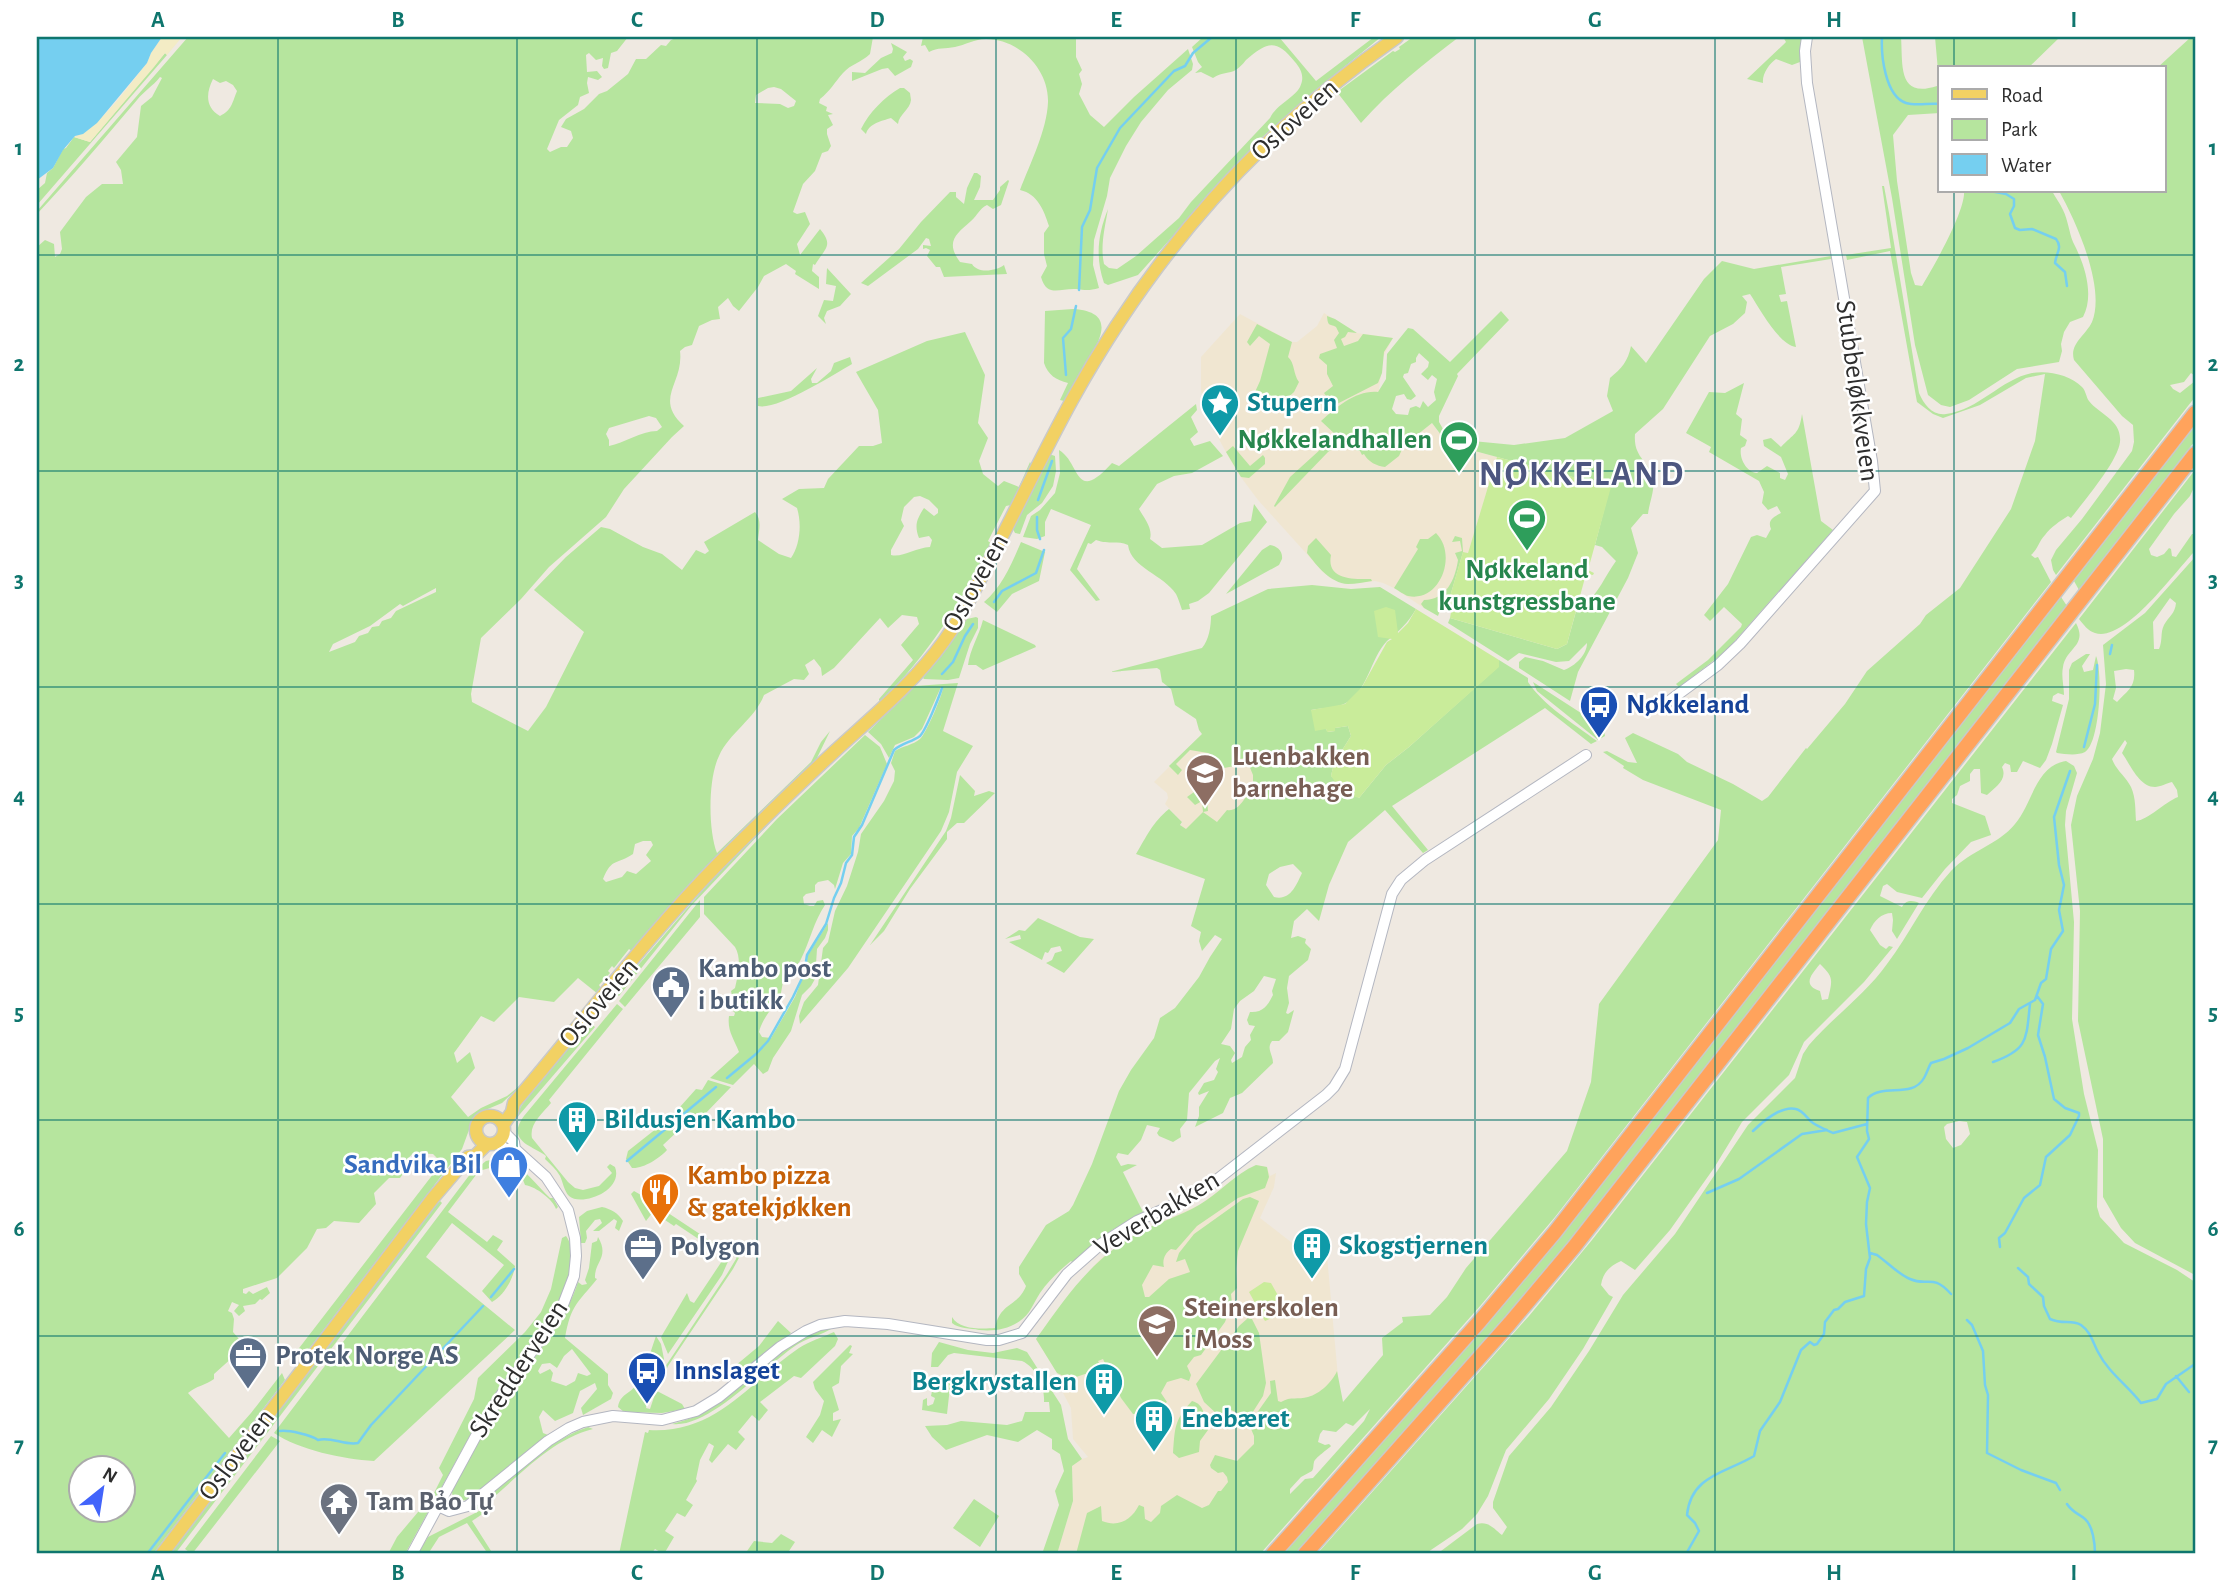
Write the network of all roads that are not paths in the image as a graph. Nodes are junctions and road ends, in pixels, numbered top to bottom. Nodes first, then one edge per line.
1 (1396, 37) edge
2 (1807, 37) edge
3 (2195, 413) edge
4 (2195, 454) edge
5 (1665, 704) dead end
6 (1586, 755) dead end
7 (494, 1132) junction
8 (438, 1506) junction
9 (162, 1554) edge
10 (412, 1554) edge
11 (1273, 1554) edge
12 (1305, 1554) edge

1 - 7 main road, Osloveien
2 - 5 street, Stubbeløkkveien
3 - 11 highway
4 - 12 highway
6 - 8 street, Veverbakken
7 - 8 street, Skredderveien
7 - 9 main road, Osloveien
8 - 10 street, Skredderveien

